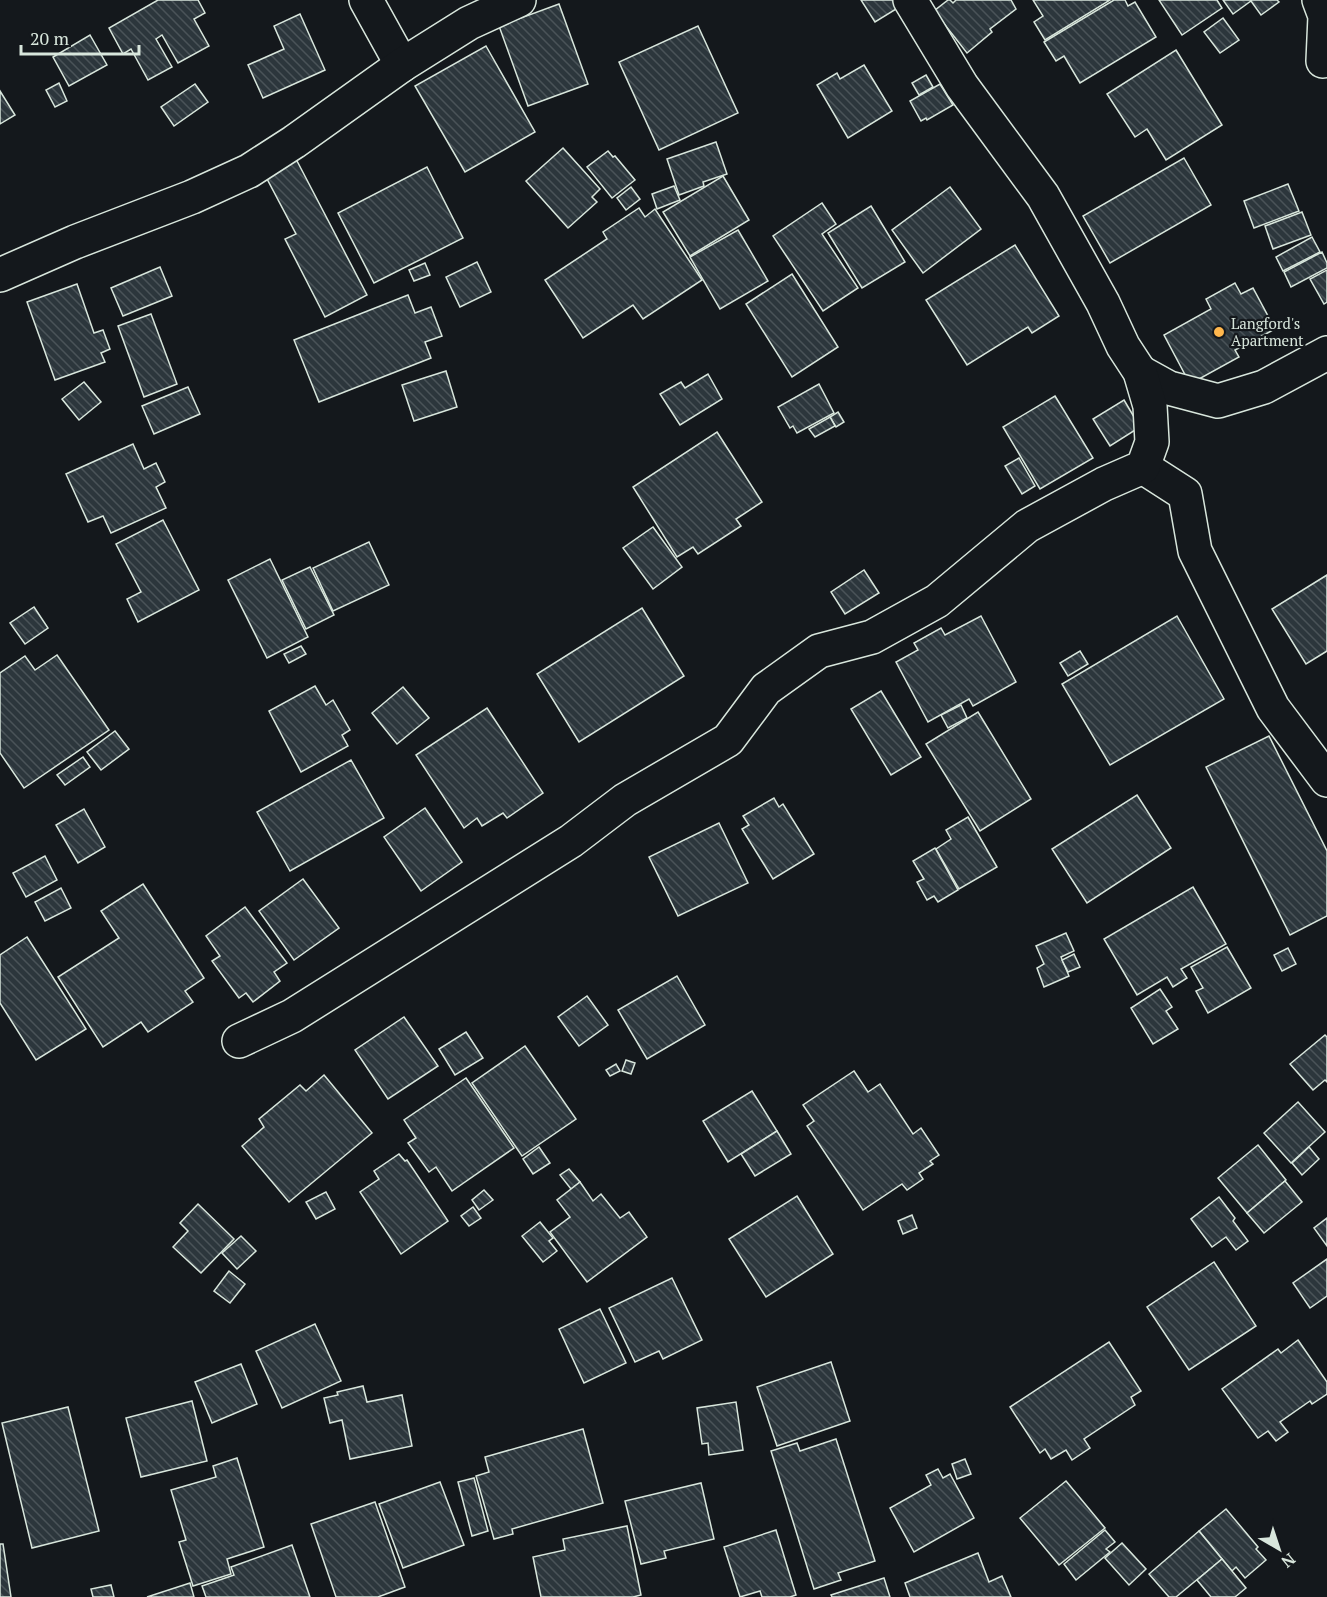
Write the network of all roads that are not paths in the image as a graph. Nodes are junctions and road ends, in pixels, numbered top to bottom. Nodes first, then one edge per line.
1 (366, 0) edge
2 (519, 0) edge
3 (910, 0) edge
4 (1319, 0) edge
5 (1323, 61) dead end
6 (402, 65) junction
7 (0, 275) edge
8 (1327, 353) edge
9 (1140, 372) junction
10 (1143, 467) junction
11 (1327, 780) edge
12 (239, 1041) dead end

1 - 6 street
2 - 6 street
3 - 9 street
4 - 5 street
6 - 7 street
8 - 9 street
9 - 10 street
10 - 11 street
10 - 12 street

